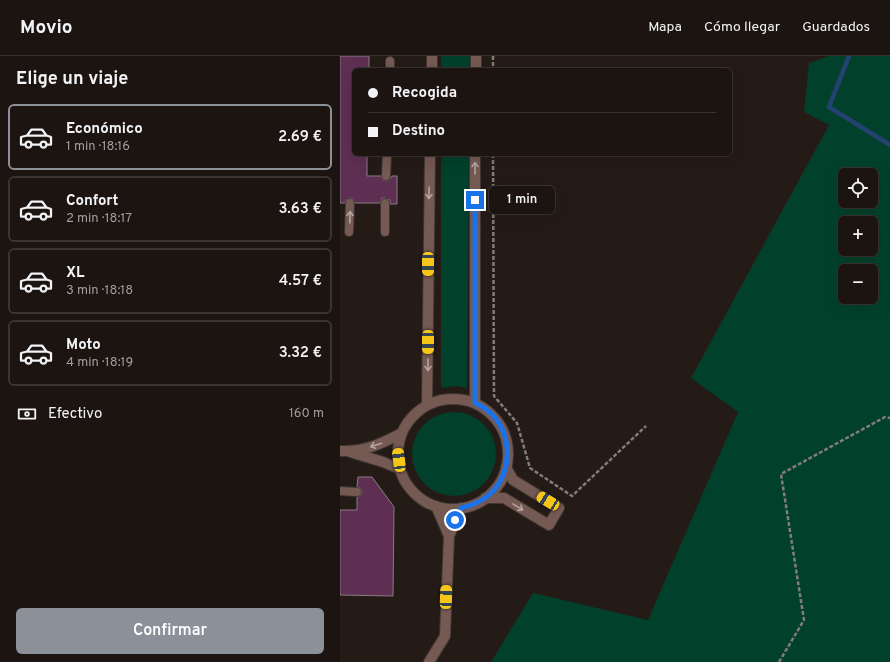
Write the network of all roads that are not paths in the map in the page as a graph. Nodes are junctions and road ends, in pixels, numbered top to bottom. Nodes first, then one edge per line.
1 (432, 56) edge
2 (476, 56) edge
3 (390, 61) dead end
4 (390, 68) edge
5 (432, 68) edge
6 (476, 68) edge
7 (387, 156) edge
8 (430, 156) edge
9 (475, 156) edge
10 (386, 176) dead end
11 (350, 203) dead end
12 (385, 204) dead end
13 (349, 232) dead end
14 (385, 232) dead end
15 (475, 403) junction
16 (428, 405) junction
17 (402, 433) junction
18 (344, 451) edge
19 (506, 467) junction
20 (400, 469) junction
21 (340, 491) edge
22 (357, 492) dead end
23 (485, 498) junction
24 (436, 506) junction
25 (461, 508) junction
26 (449, 536) junction
27 (429, 662) edge

1 - 5 street
2 - 6 street
3 - 4 lane
7 - 10 lane
8 -> 16 street
15 -> 9 street
13 -> 11 lane
12 - 14 lane
15 - 16 street
15 - 19 street
16 - 17 street
17 -> 18 street
17 - 20 street
18 - 20 street
19 - 23 street
23 -> 19 street
20 - 24 street
21 - 22 lane
23 - 25 street
24 - 25 street
24 - 26 street
25 - 26 street
26 - 27 street

